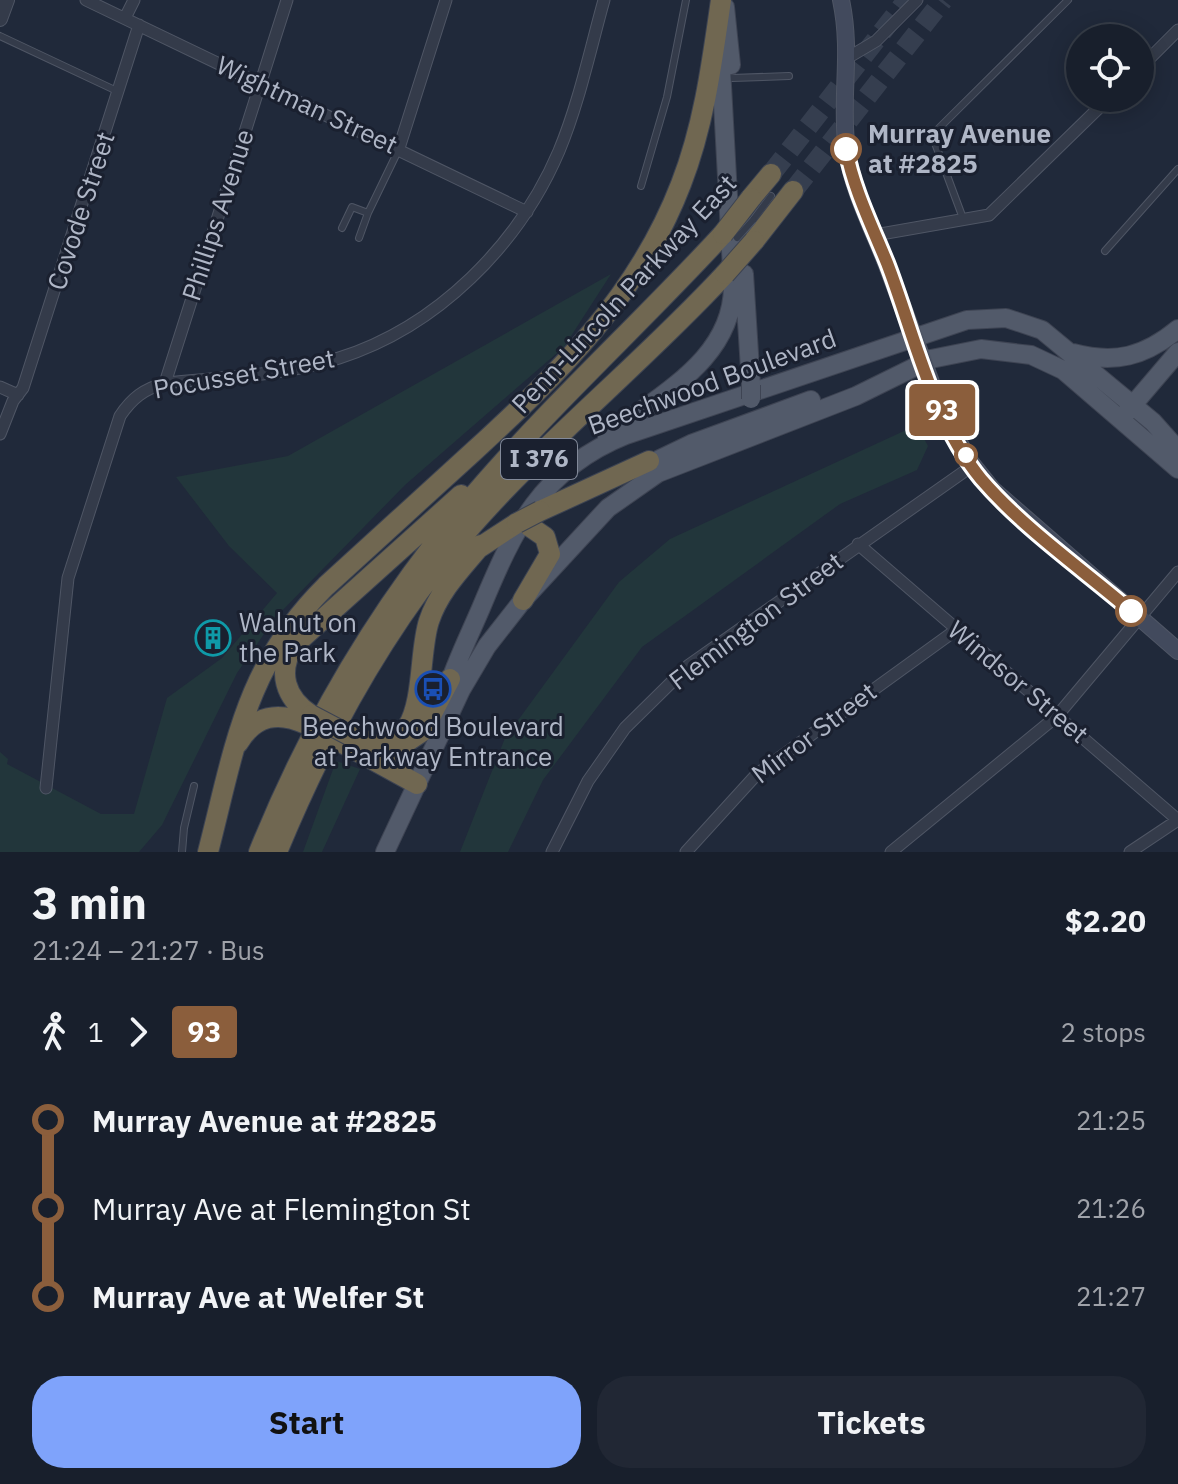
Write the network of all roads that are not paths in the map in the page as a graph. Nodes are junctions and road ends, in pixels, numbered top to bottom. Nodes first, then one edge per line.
1 (7, 0) edge
2 (86, 0) edge
3 (134, 0) edge
4 (287, 0) edge
5 (446, 0) edge
6 (604, 0) edge
7 (686, 0) edge
8 (722, 0) edge
9 (841, 0) edge
10 (917, 0) edge
11 (1068, 0) edge
12 (902, 6) edge
13 (125, 18) junction
14 (0, 19) edge
15 (139, 25) junction
16 (1178, 30) edge
17 (0, 36) edge
18 (1154, 54) edge
19 (849, 57) junction
20 (789, 76) dead end
21 (732, 78) junction
22 (260, 83) junction
23 (119, 92) junction
24 (1095, 112) edge
25 (399, 148) junction
26 (1178, 169) edge
27 (771, 174) tunnel mouth
28 (641, 186) dead end
29 (793, 191) tunnel mouth
30 (761, 197) junction
31 (527, 212) junction
32 (368, 213) junction
33 (964, 221) junction
34 (342, 228) dead end
35 (875, 235) junction
36 (359, 238) dead end
37 (738, 238) junction
38 (1105, 251) dead end
39 (672, 289) junction
40 (693, 309) junction
41 (1178, 329) edge
42 (1178, 352) edge
43 (1070, 353) junction
44 (1142, 353) junction
45 (931, 359) junction
46 (1161, 372) junction
47 (165, 383) junction
48 (0, 387) edge
49 (18, 395) junction
50 (1127, 412) junction
51 (753, 420) junction
52 (1161, 429) junction
53 (0, 434) edge
54 (524, 439) junction
55 (1178, 450) edge
56 (583, 456) junction
57 (649, 461) junction
58 (972, 466) junction
59 (1178, 469) edge
60 (529, 520) junction
61 (483, 544) junction
62 (858, 544) junction
63 (572, 550) junction
64 (1178, 572) edge
65 (523, 600) junction
66 (1139, 618) junction
67 (399, 623) junction
68 (956, 630) junction
69 (1178, 651) edge
70 (450, 679) junction
71 (1057, 716) junction
72 (309, 720) junction
73 (351, 745) junction
74 (234, 750) junction
75 (308, 782) junction
76 (417, 784) junction
77 (194, 786) dead end
78 (46, 788) dead end
79 (1178, 820) edge
80 (182, 852) edge
81 (208, 852) edge
82 (259, 852) edge
83 (277, 852) edge
84 (289, 852) edge
85 (385, 852) edge
86 (552, 852) edge
87 (686, 852) edge
88 (891, 852) edge
89 (1130, 852) edge

1 - 14 street
2 - 13 street, Wightman Street
3 - 13 street
4 - 22 street, Phillips Avenue
5 - 25 street
6 - 31 street, Pocusset Street
7 - 28 lane
8 - 21 main road
8 - 56 main road
8 - 74 highway
9 - 19 main road
10 - 12 street
11 - 33 lane
12 - 19 street
13 - 15 street, Wightman Street
15 - 22 street, Wightman Street
15 - 23 street, Covode Street
16 - 18 street
17 - 23 lane
19 - 35 main road
20 - 21 lane
21 - 51 main road
22 - 25 street, Wightman Street
22 - 47 street, Phillips Avenue
23 - 49 street, Covode Street
24 - 33 street
25 - 31 street, Wightman Street
25 - 32 lane
26 - 38 lane
27 - 30 highway, Penn-Lincoln Parkway East / I 376
29 - 37 highway, Penn-Lincoln Parkway East / I 376
30 - 37 highway, Penn-Lincoln Parkway East / I 376, bridge
30 - 37 lane, bridge
31 - 47 street, Pocusset Street
32 - 34 lane
32 - 36 lane
33 - 35 street
35 - 58 main road, bridge
37 - 39 highway, Penn-Lincoln Parkway East / I 376
37 - 40 highway, Penn-Lincoln Parkway East / I 376, bridge
39 - 40 lane
39 - 54 highway, Penn-Lincoln Parkway East / I 376
40 - 67 highway, Penn-Lincoln Parkway East / I 376
41 - 44 main road
42 - 46 main road
43 - 44 main road
43 - 50 main road, Beechwood Boulevard
43 - 56 main road, Beechwood Boulevard
44 - 46 main road
45 - 50 main road, Beechwood Boulevard
45 - 51 main road
45 - 63 main road, Beechwood Boulevard
46 - 50 main road
46 - 52 main road
47 - 78 street, Pocusset Street
48 - 49 street
49 - 53 street, Covode Street
50 - 52 main road, Beechwood Boulevard
50 - 59 main road, Beechwood Boulevard
51 - 57 main road
52 - 55 main road, Beechwood Boulevard
54 - 72 highway
54 - 82 highway, Penn-Lincoln Parkway East / I 376
56 - 70 main road, Beechwood Boulevard
57 - 60 highway
57 - 63 main road
58 - 62 street, Flemington Street
58 - 66 main road
60 - 61 highway
60 - 65 highway
61 - 67 highway
61 - 73 highway
62 - 68 street, Windsor Street
62 - 86 street, Flemington Street
63 - 65 main road, Beechwood Boulevard
64 - 66 street
65 - 76 main road, Beechwood Boulevard
66 - 69 main road
66 - 71 street
67 - 75 highway, Penn-Lincoln Parkway East / I 376
68 - 71 street, Windsor Street
68 - 87 street, Mirror Street
70 - 73 highway
70 - 76 main road, Beechwood Boulevard
71 - 79 street, Windsor Street
71 - 88 street
72 - 73 highway, bridge
72 - 74 highway
73 - 76 highway
74 - 81 highway
75 - 83 highway, Penn-Lincoln Parkway East / I 376
75 - 84 highway
76 - 85 main road, Beechwood Boulevard
77 - 80 lane
79 - 89 street

